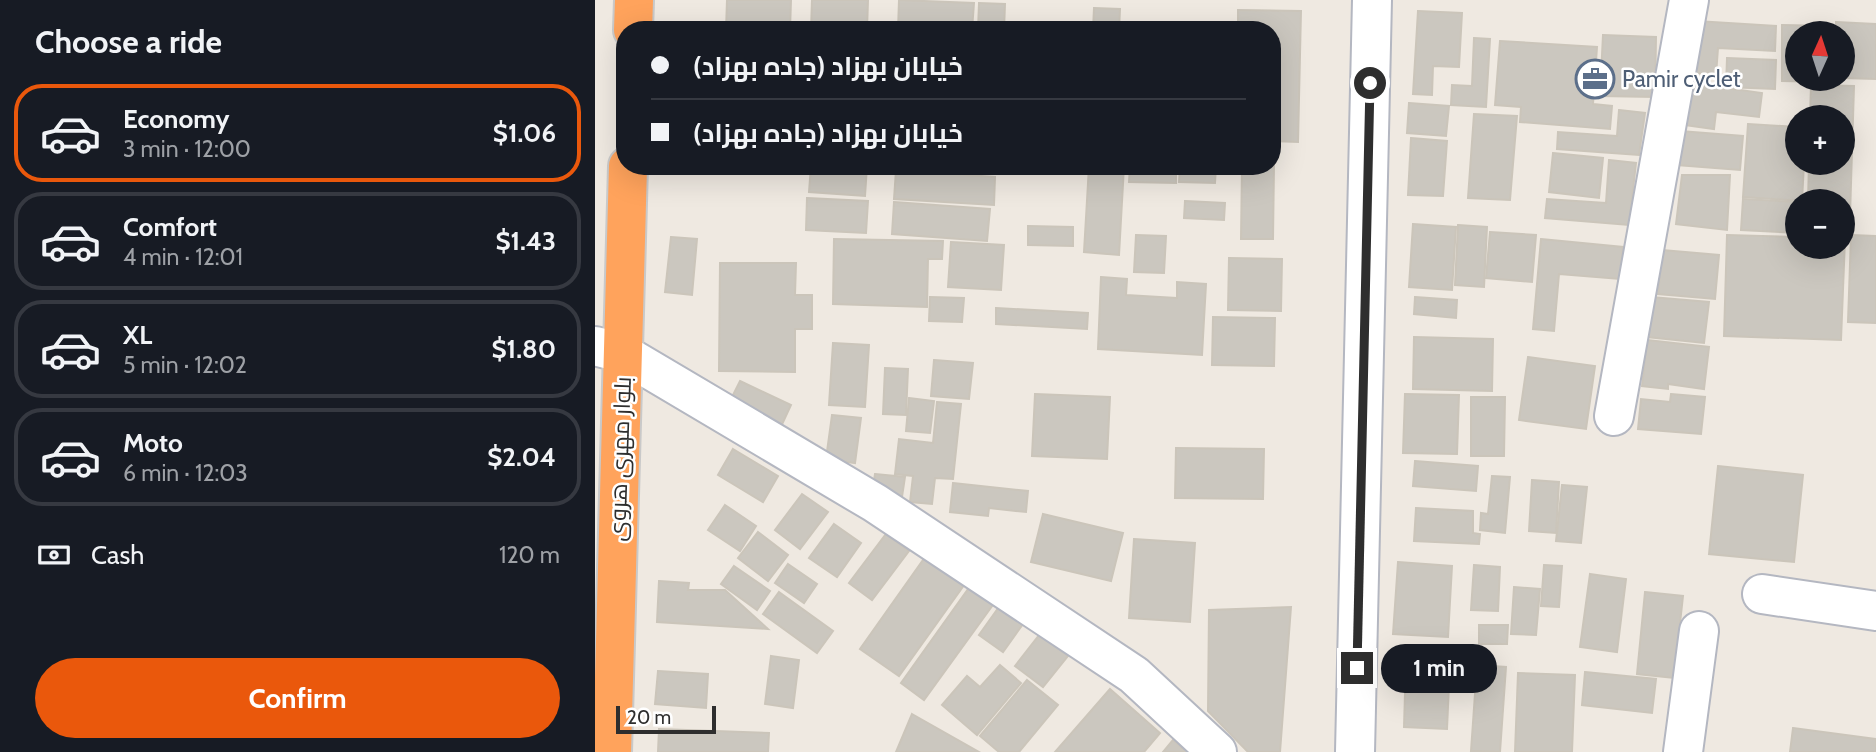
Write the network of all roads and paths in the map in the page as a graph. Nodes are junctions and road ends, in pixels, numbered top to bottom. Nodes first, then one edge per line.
1 (634, 0) edge
2 (1372, 0) edge
3 (1689, 0) edge
4 (633, 21) edge
5 (627, 175) edge
6 (609, 349) edge
7 (1614, 416) dead end
8 (1762, 594) dead end
9 (1876, 611) edge
10 (1699, 631) dead end
11 (612, 752) edge
12 (1217, 752) edge
13 (1355, 752) edge
14 (1683, 752) edge

1 - 4 highway
2 - 13 street
3 - 7 street
5 - 6 highway, بلوار مهری هروی
6 - 11 highway, بلوار مهری هروی
6 - 12 street
8 - 9 street
10 - 14 street

